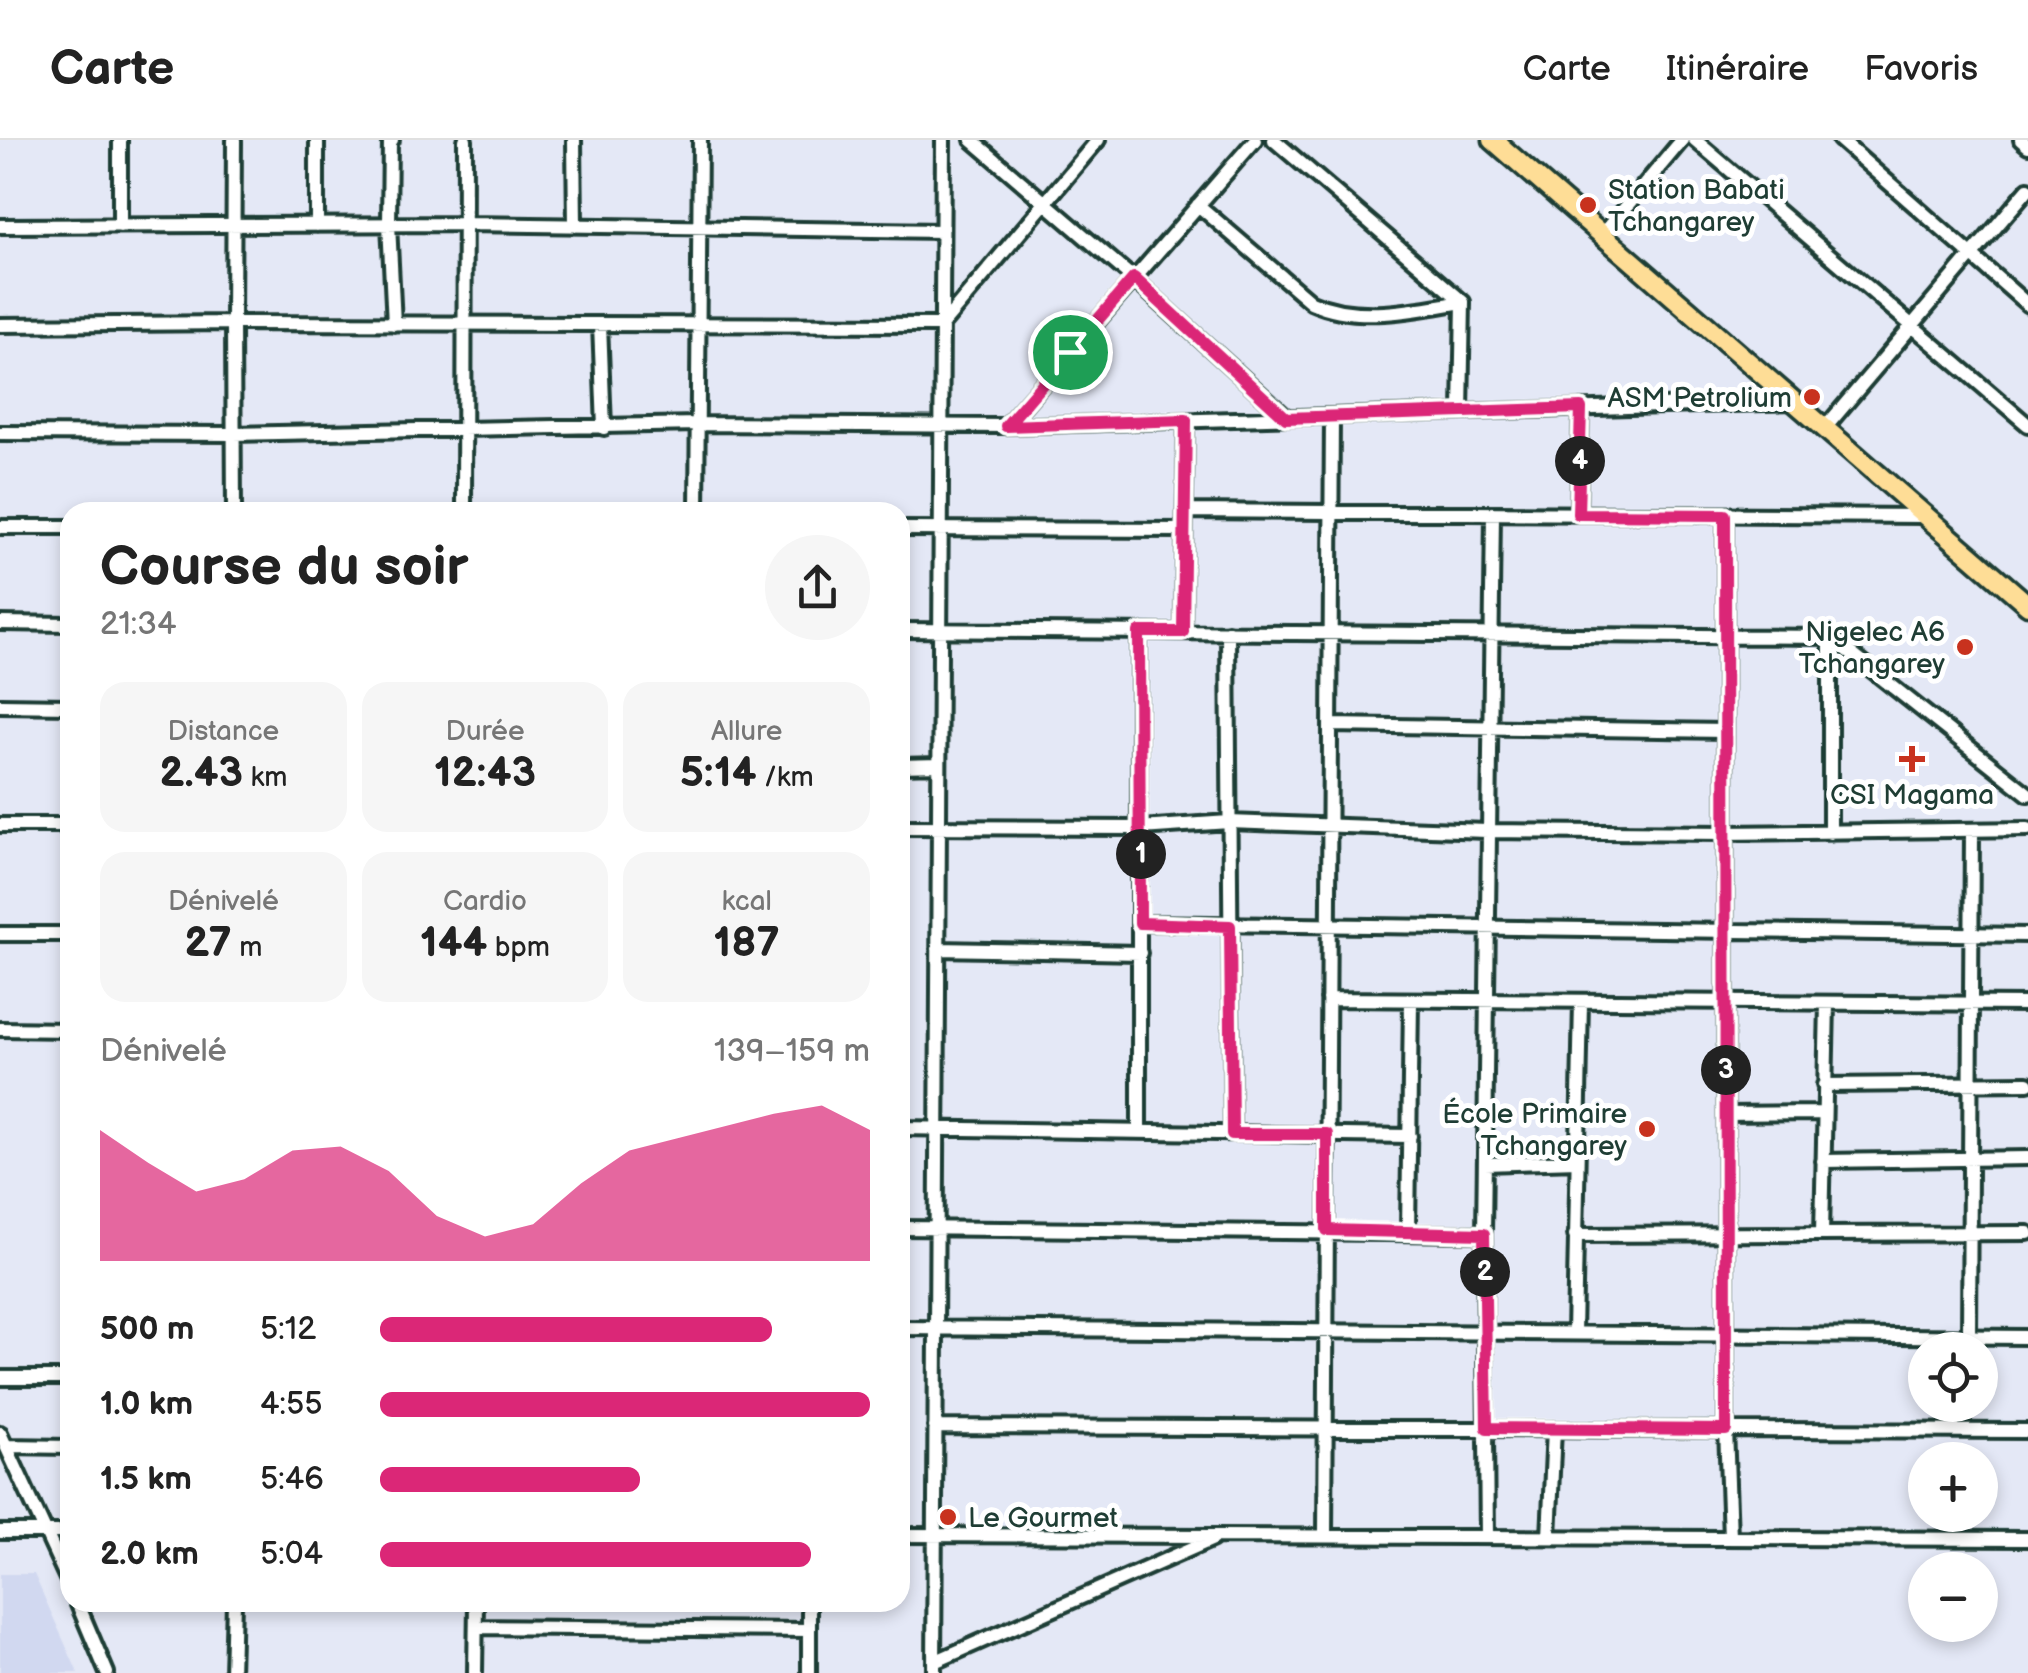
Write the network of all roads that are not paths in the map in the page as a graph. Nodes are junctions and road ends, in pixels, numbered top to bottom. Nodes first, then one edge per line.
1 (120, 140) edge
2 (234, 140) edge
3 (317, 140) edge
4 (392, 140) edge
5 (465, 140) edge
6 (574, 140) edge
7 (700, 140) edge
8 (943, 140) edge
9 (972, 140) edge
10 (1098, 140) edge
11 (1254, 140) edge
12 (1274, 140) edge
13 (1493, 140) edge
14 (1682, 140) edge
15 (1695, 140) edge
16 (1840, 140) edge
17 (2021, 140) edge
18 (2028, 146) edge
19 (2028, 189) edge
20 (1045, 203) junction
21 (1198, 205) junction
22 (389, 224) junction
23 (464, 224) junction
24 (317, 225) junction
25 (575, 225) junction
26 (0, 226) edge
27 (120, 226) junction
28 (234, 226) junction
29 (699, 228) junction
30 (942, 230) junction
31 (1604, 233) junction
32 (1972, 256) junction
33 (1134, 278) junction
34 (1463, 302) junction
35 (2028, 305) edge
36 (234, 324) junction
37 (394, 324) junction
38 (464, 324) junction
39 (600, 324) junction
40 (696, 324) junction
41 (0, 325) edge
42 (942, 325) junction
43 (1912, 326) junction
44 (1794, 402) junction
45 (1581, 408) junction
46 (1461, 412) junction
47 (1332, 416) junction
48 (1286, 418) junction
49 (1186, 420) junction
50 (697, 424) junction
51 (941, 425) junction
52 (1006, 426) junction
53 (2028, 426) edge
54 (604, 428) junction
55 (1825, 428) junction
56 (464, 430) junction
57 (0, 432) edge
58 (234, 434) junction
59 (234, 502) edge
60 (464, 502) edge
61 (697, 502) edge
62 (1185, 511) junction
63 (1332, 512) junction
64 (1493, 513) junction
65 (1578, 514) junction
66 (1725, 515) junction
67 (1926, 516) junction
68 (0, 527) edge
69 (60, 527) edge
70 (910, 529) edge
71 (940, 529) junction
72 (1184, 530) junction
73 (2028, 606) edge
74 (0, 624) edge
75 (60, 624) edge
76 (910, 630) edge
77 (940, 630) junction
78 (1139, 632) junction
79 (1183, 632) junction
80 (1228, 632) junction
81 (1331, 634) junction
82 (1490, 635) junction
83 (1725, 636) junction
84 (1830, 638) junction
85 (0, 706) edge
86 (60, 706) edge
87 (1330, 726) junction
88 (1488, 727) junction
89 (1725, 731) junction
90 (939, 765) junction
91 (910, 766) edge
92 (2028, 794) edge
93 (1229, 822) junction
94 (0, 824) edge
95 (60, 825) edge
96 (1329, 827) junction
97 (910, 828) edge
98 (939, 828) junction
99 (1141, 828) junction
100 (2028, 829) edge
101 (1487, 831) junction
102 (1972, 831) junction
103 (1725, 834) junction
104 (1830, 834) junction
105 (1140, 923) junction
106 (1230, 926) junction
107 (1329, 927) junction
108 (1487, 929) junction
109 (1726, 932) junction
110 (0, 934) edge
111 (60, 934) edge
112 (1972, 935) junction
113 (2028, 935) edge
114 (938, 950) junction
115 (1140, 952) junction
116 (1328, 999) junction
117 (1411, 1000) junction
118 (1487, 1002) junction
119 (1580, 1002) junction
120 (1725, 1002) junction
121 (1827, 1003) junction
122 (1971, 1003) junction
123 (2028, 1004) edge
124 (0, 1029) edge
125 (60, 1030) edge
126 (2028, 1083) edge
127 (1970, 1084) junction
128 (1824, 1085) junction
129 (1824, 1112) junction
130 (1726, 1114) junction
131 (910, 1128) edge
132 (937, 1128) junction
133 (1139, 1132) junction
134 (1232, 1134) junction
135 (1327, 1134) junction
136 (1410, 1136) junction
137 (1970, 1157) junction
138 (2028, 1158) edge
139 (1823, 1160) junction
140 (1577, 1161) junction
141 (1485, 1164) junction
142 (910, 1228) edge
143 (936, 1228) junction
144 (1327, 1230) junction
145 (1408, 1232) junction
146 (2028, 1233) edge
147 (1484, 1234) junction
148 (1575, 1234) junction
149 (1726, 1234) junction
150 (1822, 1234) junction
151 (1970, 1234) junction
152 (910, 1328) edge
153 (936, 1328) junction
154 (1326, 1330) junction
155 (1487, 1332) junction
156 (1574, 1332) junction
157 (1969, 1332) edge
158 (1726, 1334) junction
159 (1908, 1335) edge
160 (1998, 1336) edge
161 (2028, 1337) edge
162 (0, 1378) edge
163 (60, 1378) edge
164 (935, 1426) junction
165 (1487, 1428) junction
166 (1325, 1429) junction
167 (1554, 1430) junction
168 (1726, 1430) junction
169 (2028, 1431) edge
170 (3, 1440) edge
171 (60, 1446) edge
172 (0, 1532) edge
173 (48, 1532) junction
174 (60, 1532) edge
175 (910, 1534) edge
176 (934, 1535) junction
177 (1220, 1536) junction
178 (1325, 1536) junction
179 (1487, 1537) junction
180 (1549, 1537) junction
181 (1730, 1538) junction
182 (2028, 1538) edge
183 (60, 1561) edge
184 (81, 1612) edge
185 (234, 1612) edge
186 (476, 1612) edge
187 (809, 1612) edge
188 (476, 1626) junction
189 (809, 1630) junction
190 (934, 1667) edge
191 (107, 1673) edge
192 (232, 1673) edge
193 (475, 1673) edge
194 (808, 1673) edge

1 - 27 street
2 - 28 street
3 - 24 street
4 - 22 street
5 - 23 street
6 - 25 street
7 - 29 street
8 - 30 street
9 - 20 street
10 - 20 street
11 - 21 street
12 - 34 street
13 - 31 main road
14 - 31 street
15 - 43 street
16 - 32 street
17 - 18 street
19 - 32 street
20 - 33 street
20 - 42 street
21 - 33 street
21 - 34 street
22 - 23 street
22 - 24 street
22 - 37 street
23 - 25 street
23 - 38 street
24 - 28 street
25 - 29 street
26 - 27 street
27 - 28 street
28 - 36 street
29 - 30 street
29 - 40 street
30 - 42 street
31 - 44 main road
32 - 35 street
32 - 43 street
33 - 48 street
33 - 52 street
34 - 46 street
36 - 37 street
36 - 41 street
36 - 58 street
37 - 38 street
38 - 39 street
38 - 56 street
39 - 40 street
39 - 54 street
40 - 42 street
40 - 50 street
42 - 51 street
43 - 53 street
43 - 55 street
44 - 45 street
44 - 55 main road
45 - 46 street
45 - 65 street
46 - 47 street
47 - 48 street
47 - 63 street
48 - 49 street
49 - 52 street
49 - 62 street
50 - 51 street
50 - 54 street
50 - 61 street
51 - 52 street
51 - 71 street
54 - 56 street
55 - 67 main road
56 - 58 street
56 - 60 street
57 - 58 street
58 - 59 street
62 - 63 street
62 - 72 street
63 - 64 street
63 - 81 street
64 - 65 street
64 - 82 street
65 - 66 street
66 - 67 street
66 - 83 street
67 - 73 main road
68 - 69 street
70 - 71 street
71 - 72 street
71 - 77 street
72 - 79 street
74 - 75 street
76 - 77 street
77 - 78 street
77 - 90 street
78 - 79 street
78 - 99 street
79 - 80 street
80 - 81 street
80 - 93 street
81 - 82 street
81 - 87 street
82 - 83 street
82 - 88 street
83 - 84 street
83 - 89 street
84 - 92 street
84 - 104 street
85 - 86 street
87 - 88 street
87 - 96 street
88 - 89 street
88 - 101 street
89 - 103 street
90 - 91 street
90 - 98 street
93 - 96 street
93 - 99 street
93 - 106 street
94 - 95 street
96 - 101 street
96 - 107 street
97 - 98 street
98 - 99 street
98 - 114 street
99 - 105 street
100 - 102 street
101 - 103 street
101 - 108 street
102 - 104 street
102 - 112 street
103 - 104 street
103 - 109 street
105 - 106 street
105 - 115 street
106 - 107 street
106 - 134 street
107 - 108 street
107 - 116 street
108 - 109 street
108 - 118 street
109 - 112 street
109 - 120 street
110 - 111 street
112 - 113 street
112 - 122 street
114 - 115 street
114 - 132 street
115 - 133 street
116 - 117 street
116 - 135 street
117 - 118 street
117 - 136 street
118 - 119 street
118 - 141 street
119 - 120 street
119 - 140 street
120 - 121 street
120 - 130 street
121 - 122 street
121 - 128 street
122 - 123 street
122 - 127 street
124 - 125 street
126 - 127 street
127 - 128 street
127 - 137 street
128 - 129 street
129 - 130 street
129 - 139 street
130 - 149 street
131 - 132 street
132 - 133 street
132 - 143 street
133 - 134 street
134 - 135 street
135 - 136 street
135 - 144 street
136 - 145 street
137 - 138 street
137 - 139 street
137 - 151 street
139 - 150 street
140 - 141 street
140 - 148 street
141 - 147 street
142 - 143 street
143 - 144 street
143 - 153 street
144 - 145 street
144 - 154 street
145 - 147 street
146 - 151 street
147 - 155 street
148 - 149 street
148 - 156 street
149 - 150 street
149 - 158 street
150 - 151 street
151 - 157 street
152 - 153 street
153 - 154 street
153 - 164 street
154 - 155 street
154 - 166 street
155 - 156 street
155 - 165 street
156 - 158 street
158 - 159 street
158 - 168 street
160 - 161 street
162 - 163 street
164 - 166 street
164 - 176 street
165 - 166 street
165 - 167 street
165 - 179 street
166 - 178 street
167 - 168 street
167 - 180 street
168 - 169 street
168 - 181 street
170 - 171 street
170 - 173 street
172 - 173 street
173 - 174 street
173 - 183 street
175 - 176 street
176 - 177 street
176 - 190 street
177 - 178 street
177 - 190 street
178 - 179 street
179 - 180 street
180 - 181 street
181 - 182 street
184 - 191 street
185 - 192 street
186 - 188 street
187 - 189 street
188 - 189 street
188 - 193 street
189 - 194 street

